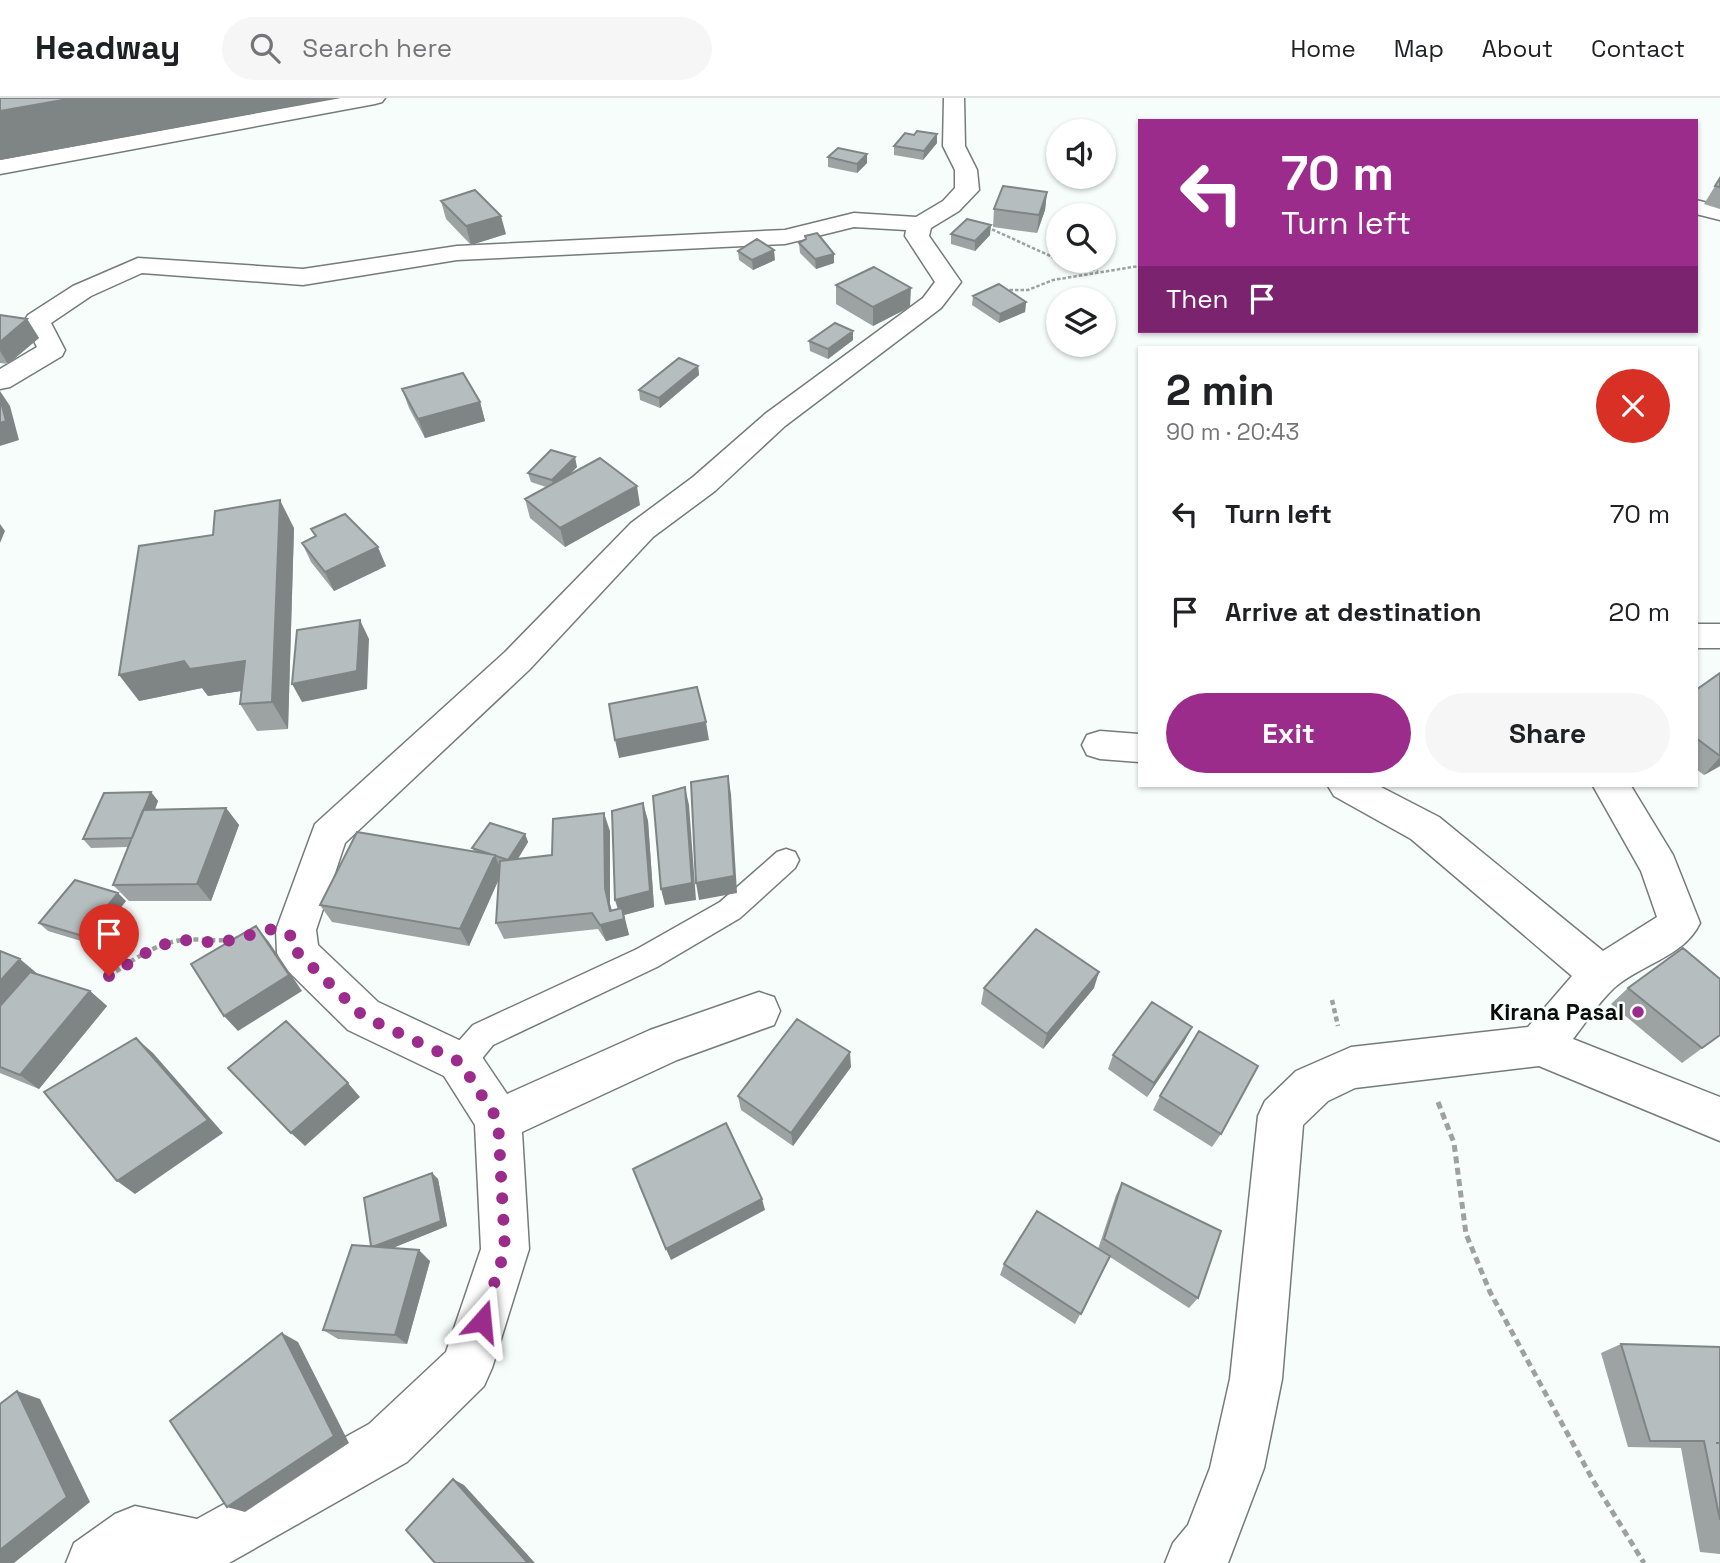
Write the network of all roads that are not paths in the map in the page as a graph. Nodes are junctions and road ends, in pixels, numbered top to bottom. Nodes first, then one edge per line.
1 (375, 98) edge
2 (954, 98) edge
3 (0, 167) edge
4 (1698, 208) edge
5 (1720, 213) edge
6 (920, 224) junction
7 (0, 380) edge
8 (1698, 636) edge
9 (1720, 636) edge
10 (1100, 745) dead end
11 (1138, 748) edge
12 (1349, 787) edge
13 (1613, 787) edge
14 (786, 860) dead end
15 (1600, 974) junction
16 (759, 1011) dead end
17 (1540, 1046) junction
18 (460, 1062) junction
19 (1720, 1119) edge
20 (498, 1120) junction
21 (94, 1563) edge
22 (1193, 1563) edge

1 - 3 street
2 - 6 street
4 - 5 street
6 - 7 street
6 - 18 street
8 - 9 street
10 - 11 street
12 - 15 street
13 - 15 street
14 - 18 lane
15 - 17 street
16 - 20 street
17 - 19 street
17 - 22 street
18 - 20 street
20 - 21 street

